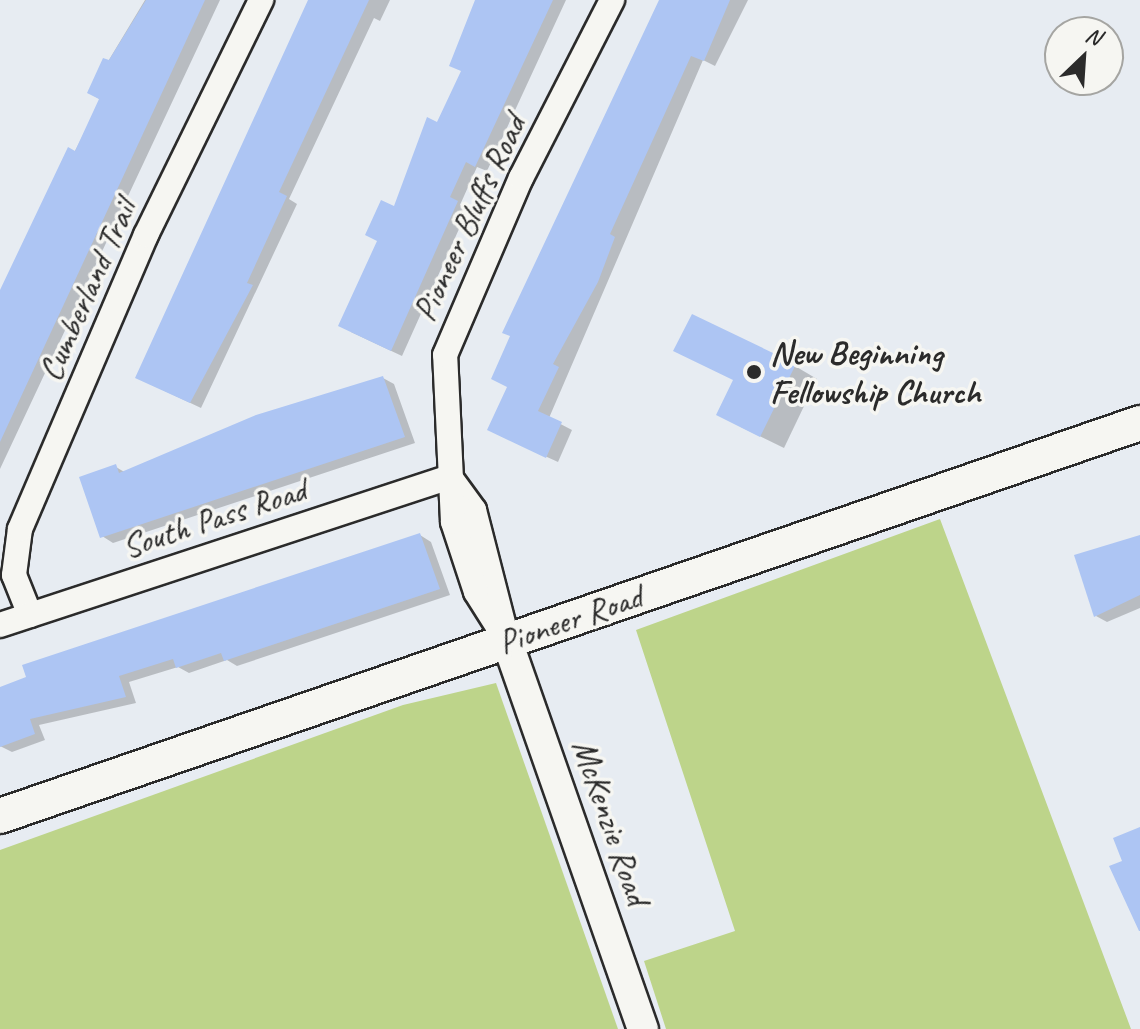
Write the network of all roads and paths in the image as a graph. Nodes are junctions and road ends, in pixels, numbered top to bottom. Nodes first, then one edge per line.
1 (261, 0) edge
2 (612, 0) edge
3 (1140, 423) edge
4 (450, 477) junction
5 (30, 615) junction
6 (0, 625) edge
7 (507, 641) junction
8 (0, 816) edge
9 (643, 1029) edge

1 - 5 street, Cumberland Trail
2 - 4 street, Pioneer Bluffs Road
3 - 7 main road, Pioneer Road
4 - 5 street, South Pass Road
4 - 7 street, Pioneer Bluffs Road
5 - 6 street, South Pass Road
7 - 8 main road, Pioneer Road
7 - 9 street, McKenzie Road

